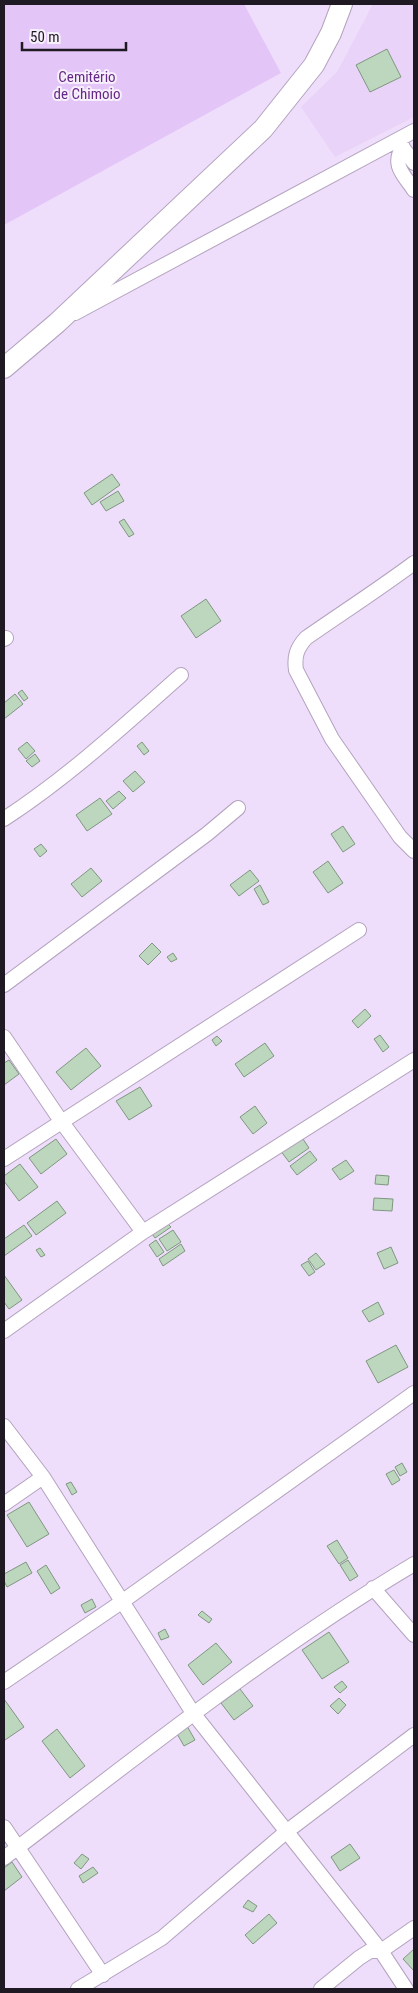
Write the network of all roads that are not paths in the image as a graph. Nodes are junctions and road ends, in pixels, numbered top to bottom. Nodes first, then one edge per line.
1 (342, 4) edge
2 (414, 131) edge
3 (400, 144) junction
4 (414, 164) edge
5 (414, 190) edge
6 (57, 323) junction
7 (4, 368) edge
8 (414, 563) edge
9 (181, 675) dead end
10 (238, 808) dead end
11 (4, 819) edge
12 (414, 851) edge
13 (359, 930) dead end
14 (4, 985) edge
15 (4, 1037) edge
16 (414, 1060) edge
17 (61, 1121) junction
18 (4, 1159) edge
19 (142, 1232) junction
20 (4, 1331) edge
21 (414, 1393) edge
22 (4, 1426) edge
23 (43, 1478) junction
24 (4, 1504) edge
25 (414, 1564) edge
26 (373, 1588) junction
27 (123, 1601) junction
28 (414, 1635) edge
29 (4, 1682) edge
30 (193, 1713) junction
31 (414, 1735) edge
32 (4, 1827) edge
33 (286, 1832) junction
34 (18, 1847) junction
35 (4, 1858) edge
36 (414, 1928) edge
37 (381, 1951) junction
38 (103, 1975) junction
39 (78, 1989) edge
40 (321, 1989) edge
41 (406, 1989) edge

1 - 6 street
2 - 3 street
3 - 4 street
3 - 5 street
3 - 6 street
6 - 7 street
8 - 12 street
9 - 11 street
10 - 14 street
13 - 17 street
15 - 17 street
16 - 19 street
17 - 18 street
17 - 19 street
19 - 20 street
21 - 27 street
22 - 23 street
23 - 24 street
23 - 27 street
25 - 26 street
26 - 28 street
26 - 30 street
27 - 29 street
27 - 30 street
30 - 33 street
30 - 34 street
31 - 33 street
32 - 34 street
33 - 37 street
33 - 38 street
34 - 35 street
34 - 38 street
36 - 37 street
37 - 40 street
37 - 41 street
38 - 39 street

